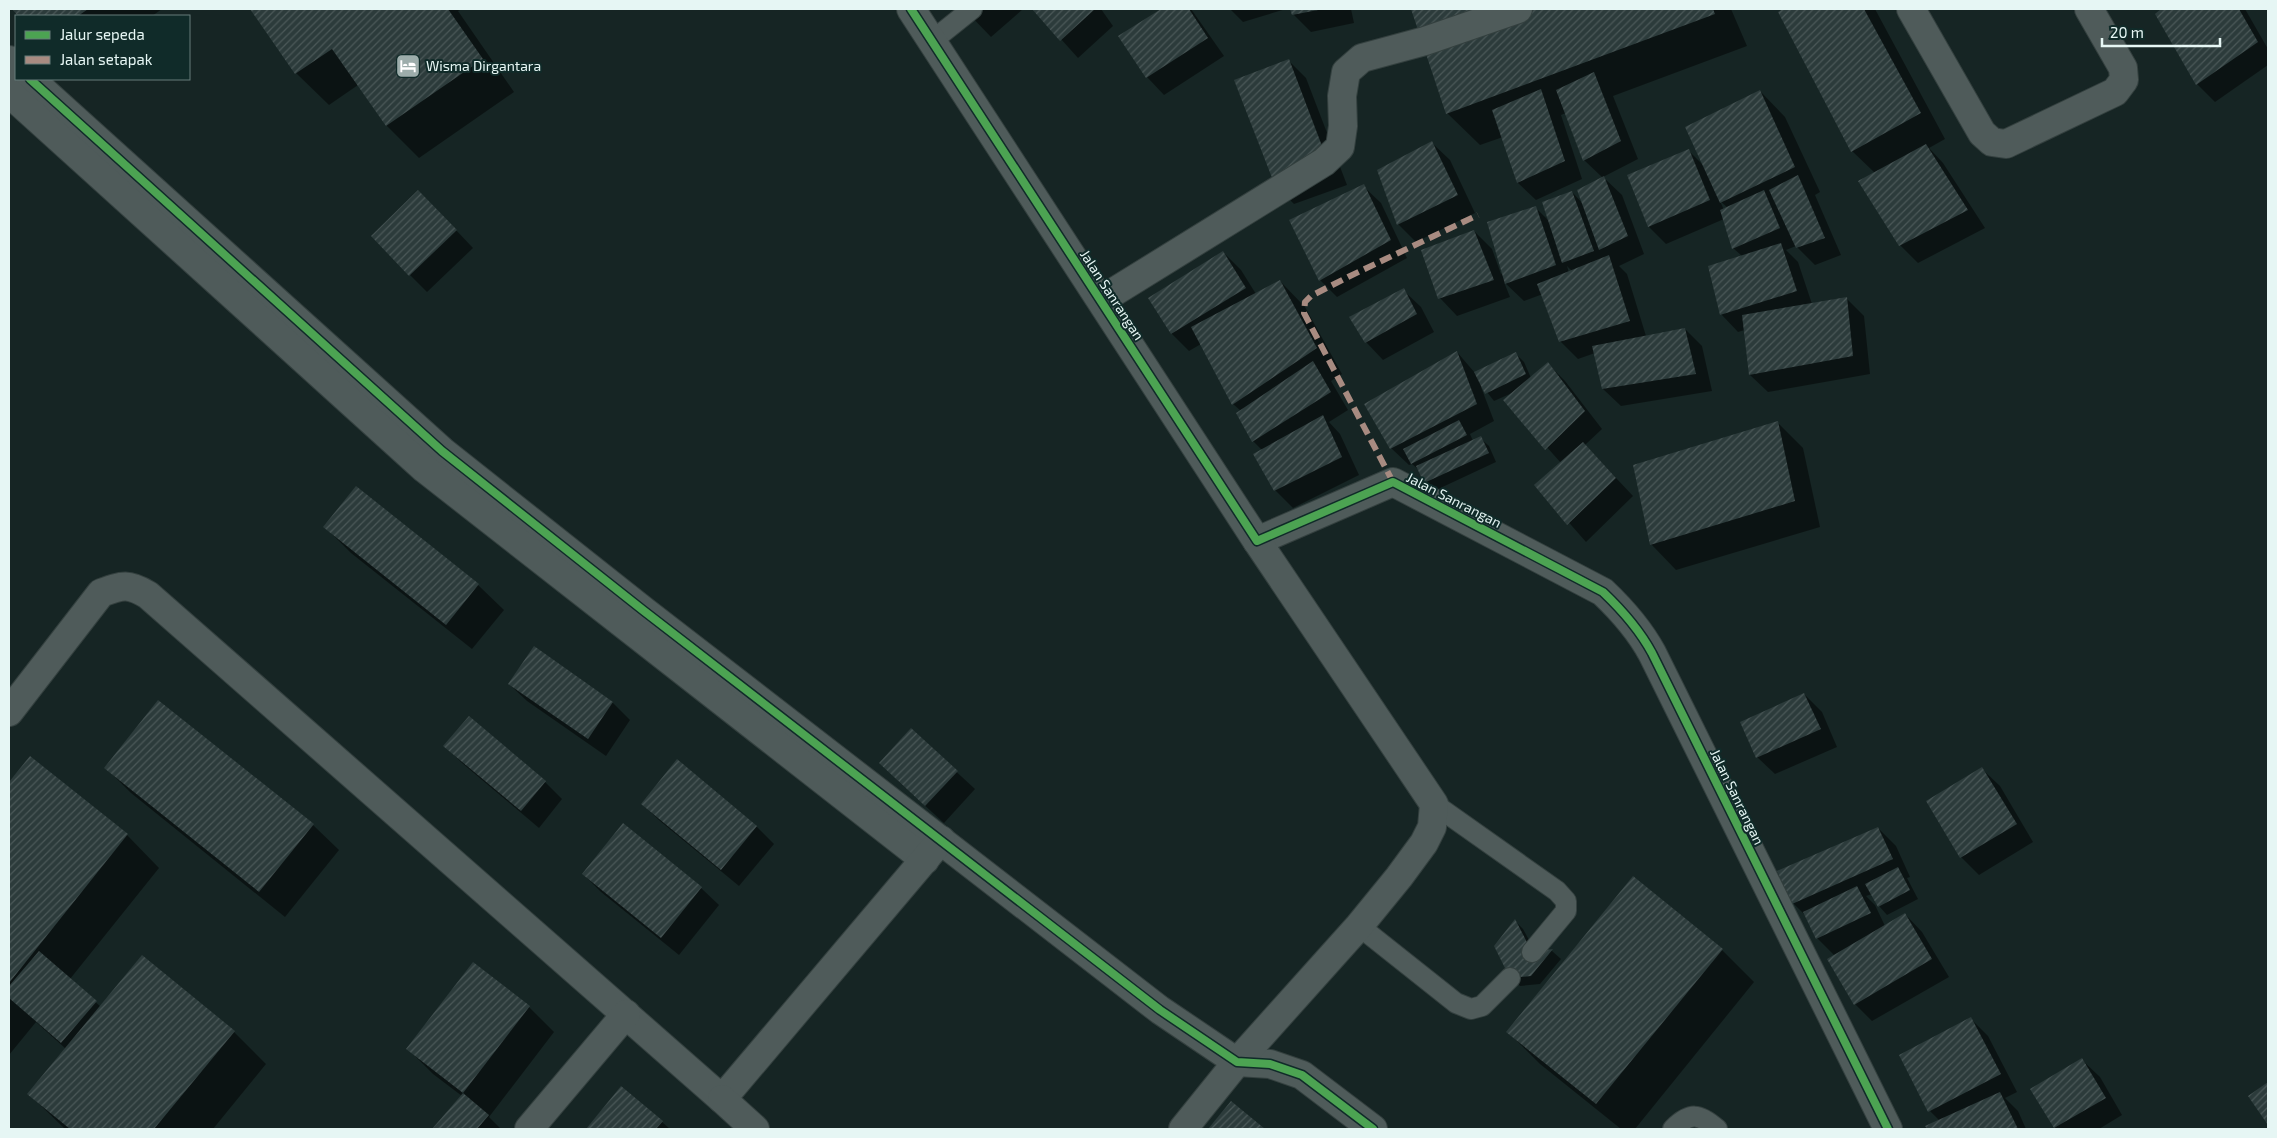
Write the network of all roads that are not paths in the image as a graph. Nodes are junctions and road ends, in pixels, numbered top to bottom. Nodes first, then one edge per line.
1 (911, 9) edge
2 (972, 9) edge
3 (1518, 9) edge
4 (1911, 9) edge
5 (2089, 9) edge
6 (932, 41) junction
7 (31, 80) edge
8 (9, 93) edge
9 (1101, 300) junction
10 (1257, 541) junction
11 (9, 712) edge
12 (1434, 804) junction
13 (933, 850) junction
14 (1358, 926) junction
15 (1532, 952) dead end
16 (1510, 978) dead end
17 (626, 1014) junction
18 (1237, 1062) junction
19 (722, 1099) junction
20 (529, 1129) edge
21 (755, 1129) edge
22 (1183, 1129) edge
23 (1373, 1129) edge
24 (1673, 1129) edge
25 (1717, 1129) edge
26 (1888, 1129) edge

1 - 6 street, Jalan Sanrangan
2 - 6 lane
3 - 9 street
4 - 5 street
6 - 9 street, Jalan Sanrangan
7 - 13 street
8 - 13 street
9 - 10 street, Jalan Sanrangan
10 - 12 street
10 - 26 street, Jalan Sanrangan
11 - 17 street
12 - 14 street
12 - 15 lane
13 - 18 street
13 - 19 street
14 - 16 lane
14 - 18 street
17 - 19 street
17 - 20 street
18 - 22 street
18 - 23 street
19 - 21 street
24 - 25 lane

